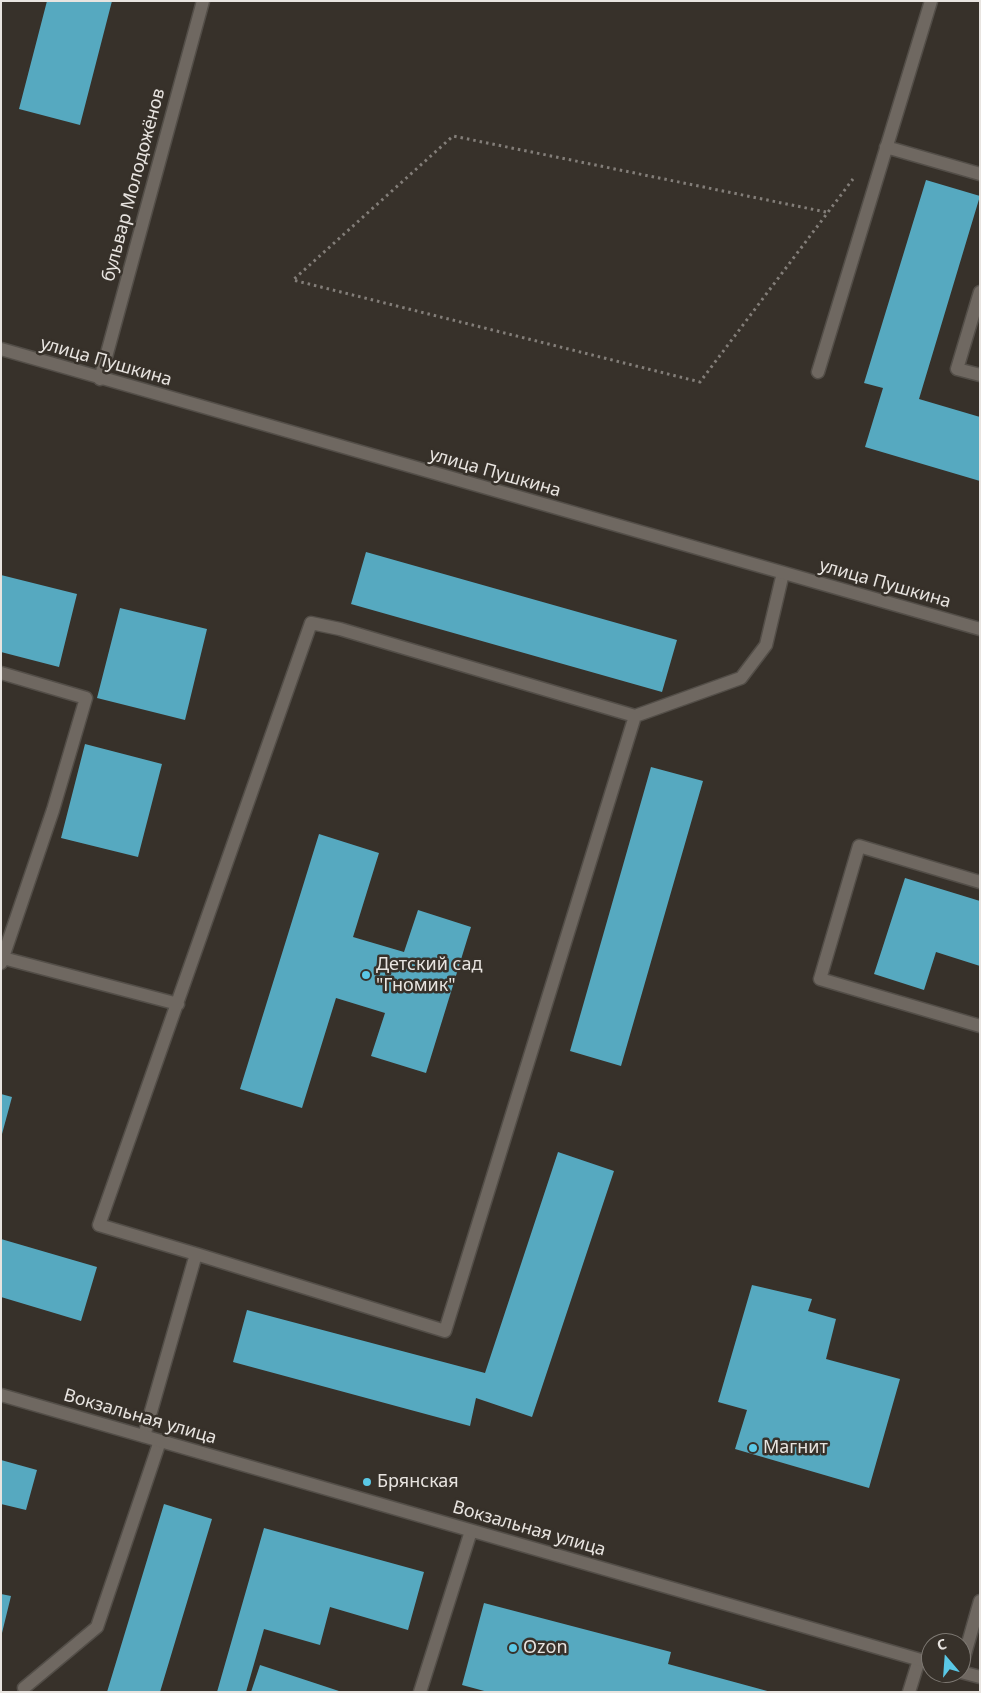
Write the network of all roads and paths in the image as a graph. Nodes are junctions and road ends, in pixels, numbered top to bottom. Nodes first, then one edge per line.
1 (203, 1) edge
2 (931, 1) edge
3 (886, 147) junction
4 (980, 174) edge
5 (855, 176) dead end
6 (826, 212) junction
7 (980, 292) edge
8 (1, 349) edge
9 (818, 372) dead end
10 (980, 375) edge
11 (100, 379) junction
12 (783, 573) junction
13 (980, 629) edge
14 (1, 673) edge
15 (635, 716) junction
16 (980, 882) edge
17 (2, 960) edge
18 (178, 1004) junction
19 (980, 1026) edge
20 (196, 1254) junction
21 (1, 1395) edge
22 (144, 1436) junction
23 (160, 1441) junction
24 (471, 1531) junction
25 (980, 1601) edge
26 (971, 1633) edge
27 (921, 1661) edge
28 (921, 1670) edge
29 (24, 1688) dead end
30 (420, 1692) edge
31 (909, 1692) edge

1 - 11 street, бульвар Молодожёнов
2 - 3 street
3 - 4 street
3 - 9 street
5 - 6 path
6 - 6 path
7 - 10 street
8 - 11 street, улица Пушкина
11 - 12 street, улица Пушкина
12 - 13 street, улица Пушкина
12 - 15 street
14 - 17 street
15 - 18 street
15 - 20 street
16 - 19 street
17 - 18 street
18 - 20 street
20 - 22 street
21 - 22 street, Вокзальная улица
22 - 23 street, Вокзальная улица
23 - 24 street, Вокзальная улица
23 - 29 street
24 - 27 street, Вокзальная улица
24 - 30 street
25 - 26 street
28 - 31 street

